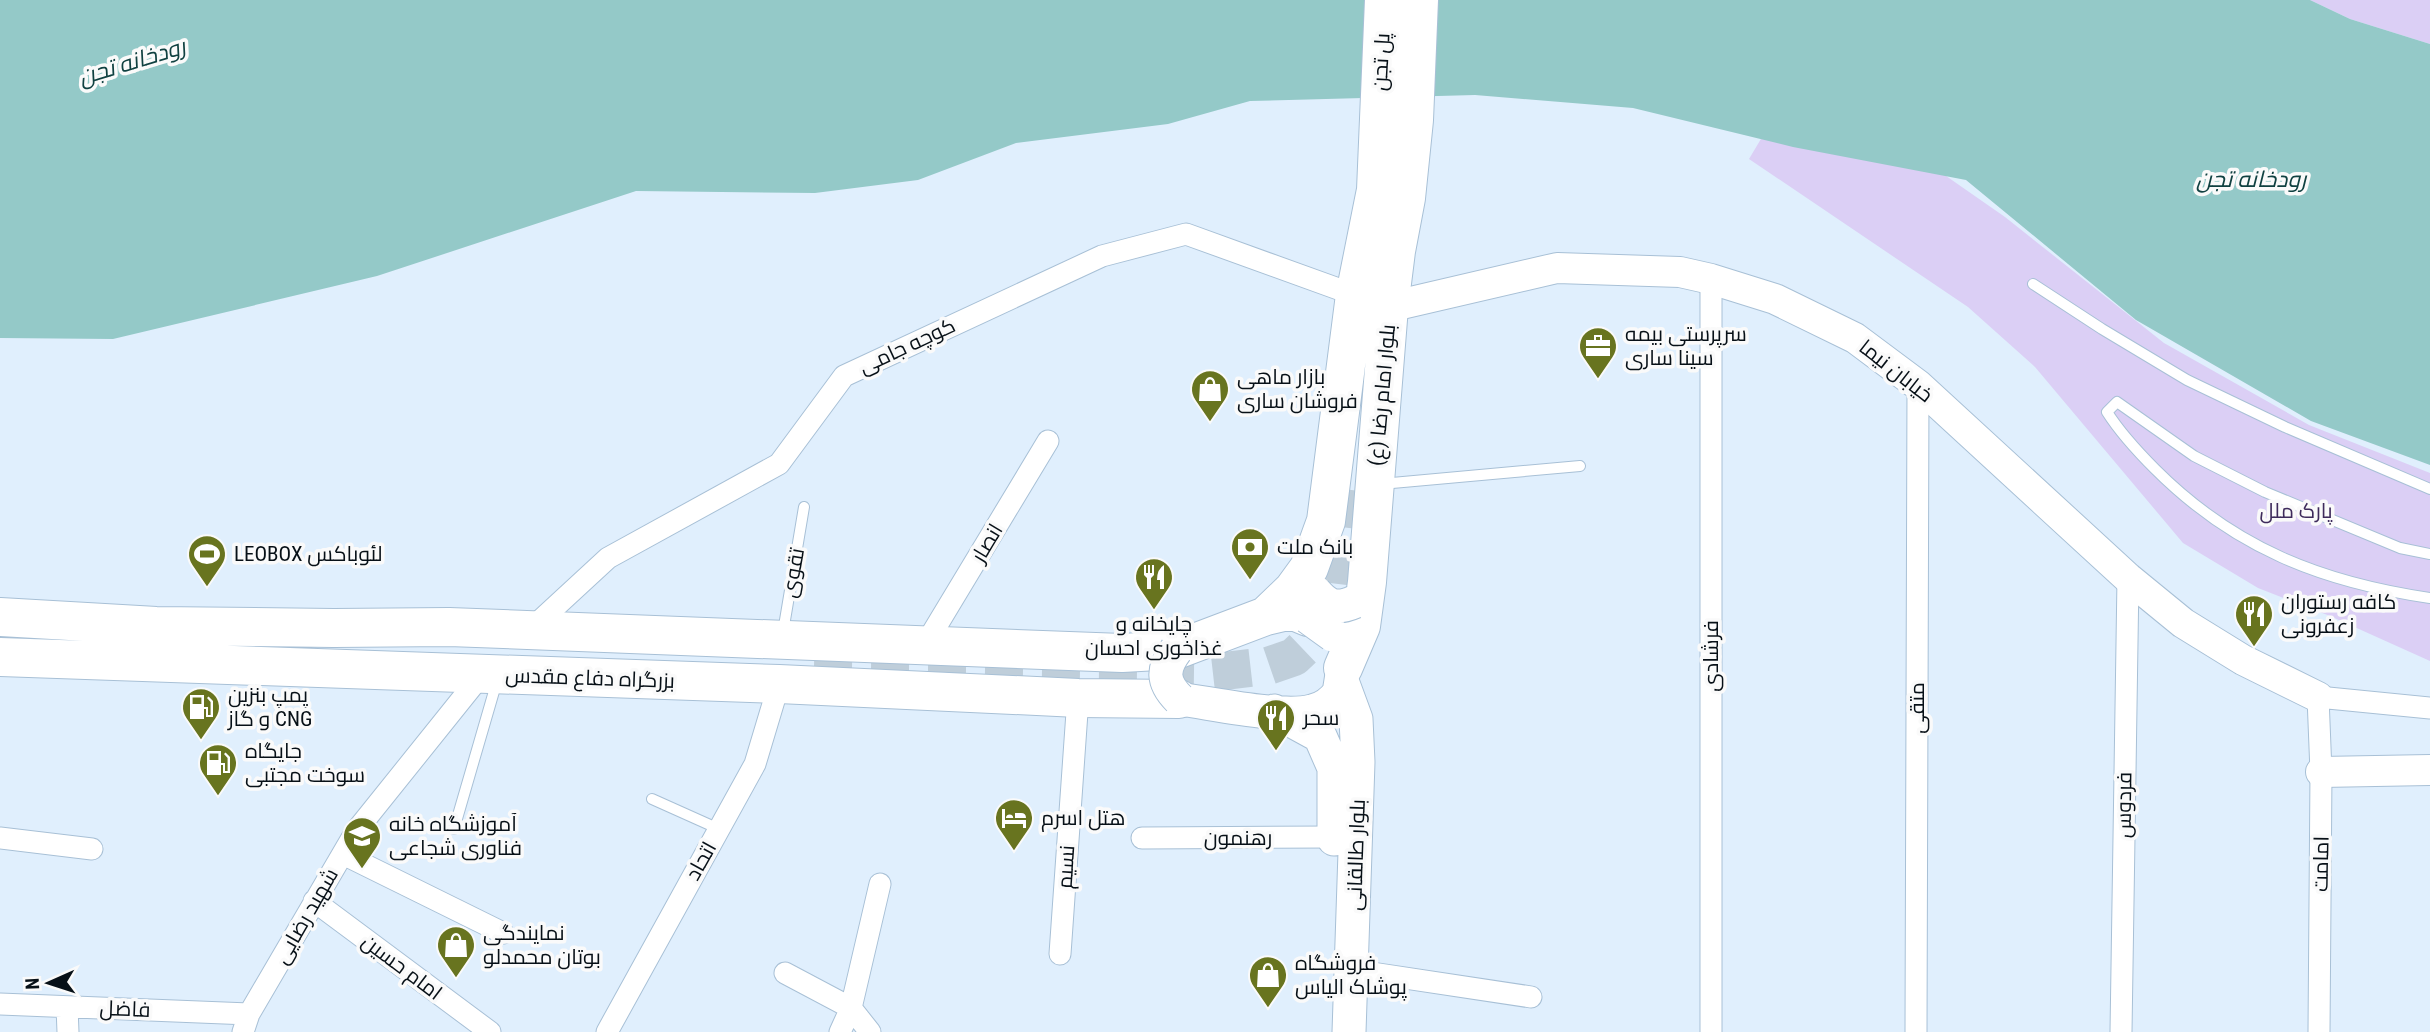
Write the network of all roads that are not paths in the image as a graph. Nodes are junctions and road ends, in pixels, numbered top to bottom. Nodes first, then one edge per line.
1 (1384, 0) edge
2 (1419, 0) edge
3 (1396, 122) junction
4 (1711, 279) junction
5 (2033, 284) dead end
6 (1371, 309) junction
7 (1918, 385) junction
8 (1048, 442) dead end
9 (1580, 466) dead end
10 (1375, 485) junction
11 (2430, 489) edge
12 (804, 507) dead end
13 (2430, 554) edge
14 (2128, 578) junction
15 (1361, 591) junction
16 (2430, 598) edge
17 (1266, 616) junction
18 (0, 617) edge
19 (1325, 626) junction
20 (530, 630) junction
21 (925, 645) junction
22 (2, 662) edge
23 (786, 664) junction
24 (490, 674) junction
25 (1156, 674) junction
26 (2318, 697) junction
27 (1078, 698) junction
28 (2430, 708) edge
29 (1274, 711) junction
30 (2430, 769) edge
31 (2322, 772) junction
32 (652, 799) dead end
33 (719, 828) junction
34 (454, 829) dead end
35 (1334, 837) junction
36 (0, 838) edge
37 (1142, 838) dead end
38 (92, 849) dead end
39 (342, 854) junction
40 (880, 884) dead end
41 (314, 901) junction
42 (503, 933) dead end
43 (1059, 954) dead end
44 (1352, 970) junction
45 (785, 973) dead end
46 (1531, 998) dead end
47 (0, 1004) edge
48 (67, 1007) junction
49 (851, 1008) junction
50 (246, 1023) edge
51 (68, 1032) edge
52 (490, 1032) edge
53 (607, 1032) edge
54 (840, 1032) edge
55 (870, 1032) edge
56 (1329, 1032) edge
57 (1349, 1032) edge
58 (1711, 1032) edge
59 (1916, 1032) edge
60 (2121, 1032) edge
61 (2319, 1032) edge

1 - 3 highway, پل تجن
2 - 3 highway, پل تجن
3 - 6 highway, بلوار امام رضا (ع)
3 - 6 highway, بلوار امام رضا (ع)
4 - 6 street, خیابان نیما
4 - 7 street, خیابان نیما
4 - 58 street, فرشادی
5 - 11 lane
6 - 10 highway, بلوار امام رضا (ع)
6 - 19 highway, بلوار امام رضا (ع)
6 - 20 street, کوچه جامی
7 - 14 street, خیابان نیما
7 - 59 street, متقی
8 - 21 street, انصار
9 - 10 lane
10 - 15 highway, بلوار امام رضا (ع)
12 - 23 lane, تقوی
13 - 16 lane
14 - 26 street, خیابان نیما
14 - 60 street, فردوس
15 - 19 main road, bridge
15 - 19 highway, بلوار امام رضا (ع)
17 - 19 highway
17 - 19 highway, بلوار امام رضا (ع)
17 - 25 highway
18 - 20 highway, بزرگراه دفاع مقدس
19 - 29 main road
19 - 44 main road, بلوار طالقانی
20 - 23 highway, بزرگراه دفاع مقدس
21 - 23 highway, بزرگراه دفاع مقدس
21 - 25 highway, بزرگراه دفاع مقدس
22 - 24 highway, بزرگراه دفاع مقدس
23 - 24 highway, بزرگراه دفاع مقدس
23 - 27 highway, بزرگراه دفاع مقدس
23 - 33 street, اتحاد
24 - 34 lane
24 - 39 street, شهید رضایی
25 - 27 highway, بزرگراه دفاع مقدس
25 - 29 main road
26 - 28 street
26 - 31 street, امامت
27 - 43 street, نسیم
29 - 35 main road, بلوار طالقانی
30 - 31 street
31 - 61 street, امامت
32 - 33 lane
33 - 53 street, اتحاد
35 - 37 street, رهنمون
35 - 56 main road, بلوار طالقانی
36 - 38 street
39 - 41 street, شهید رضایی
39 - 42 street
40 - 49 street
41 - 50 street, شهید رضایی
41 - 52 street, امام حسین
44 - 46 street
44 - 57 main road, بلوار طالقانی
45 - 49 street
47 - 48 street, فاضل
48 - 50 street, فاضل
48 - 51 street
49 - 54 street
49 - 55 street

